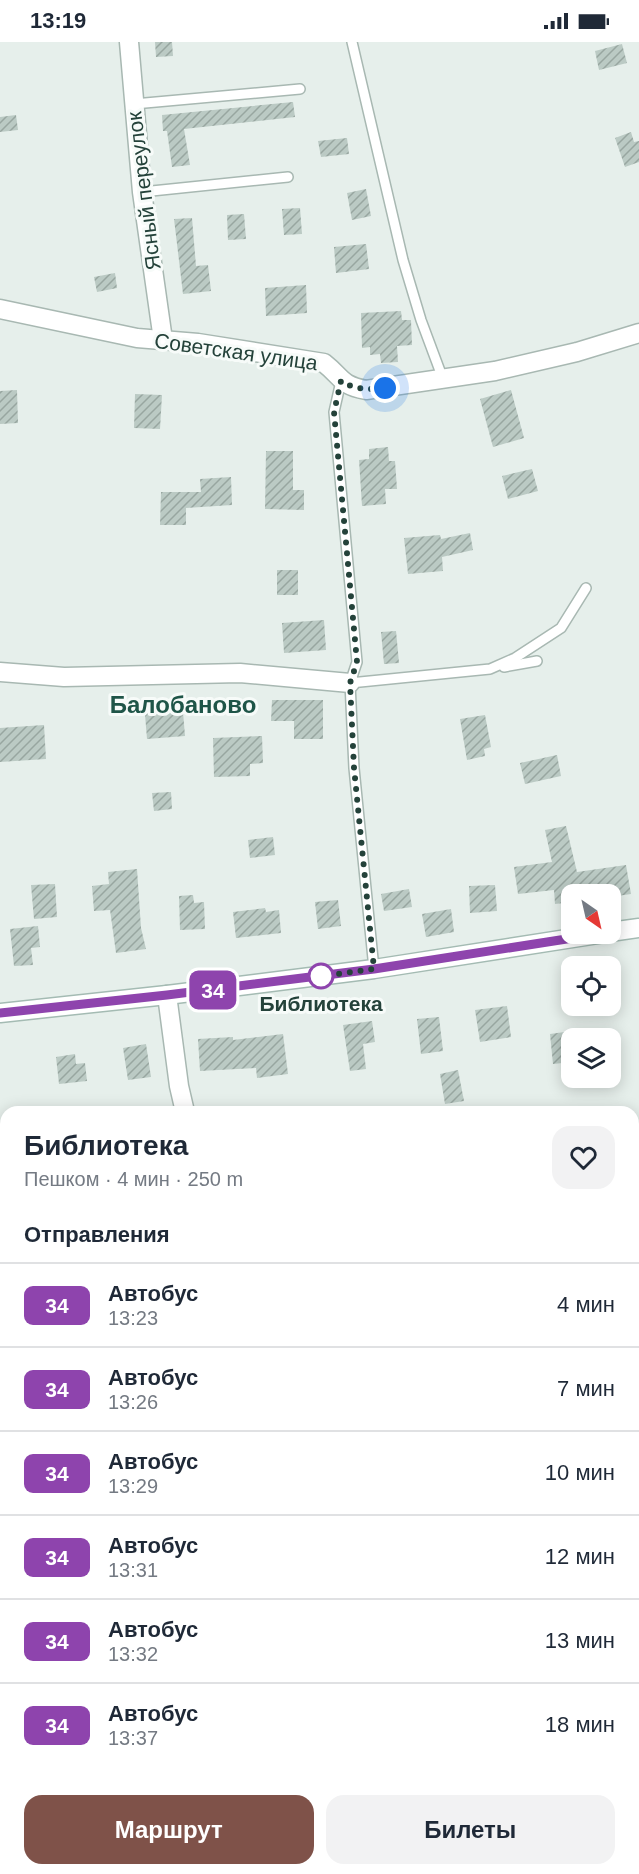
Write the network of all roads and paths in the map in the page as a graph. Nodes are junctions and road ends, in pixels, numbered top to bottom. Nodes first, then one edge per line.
1 (129, 42) edge
2 (352, 42) edge
3 (300, 89) dead end
4 (134, 104) junction
5 (288, 177) dead end
6 (142, 192) junction
7 (0, 309) edge
8 (639, 333) edge
9 (163, 340) junction
10 (443, 380) junction
11 (341, 381) junction
12 (586, 588) dead end
13 (537, 661) dead end
14 (490, 669) junction
15 (0, 672) edge
16 (350, 683) junction
17 (639, 928) edge
18 (621, 930) edge
19 (561, 940) edge
20 (374, 969) junction
21 (167, 995) junction
22 (0, 1013) edge
23 (183, 1106) edge

1 - 4 street, Ясный переулок
2 - 10 lane
3 - 4 lane
4 - 6 street, Ясный переулок
5 - 6 lane
6 - 9 street, Ясный переулок
7 - 9 street, Советская улица
8 - 10 street, Советская улица
9 - 11 street, Советская улица
10 - 11 street, Советская улица
11 - 16 lane
12 - 14 lane
13 - 14 lane
14 - 16 lane
15 - 16 street
16 - 20 lane
17 - 18 street
19 - 20 street
20 - 21 street
21 - 22 street
21 - 23 street

